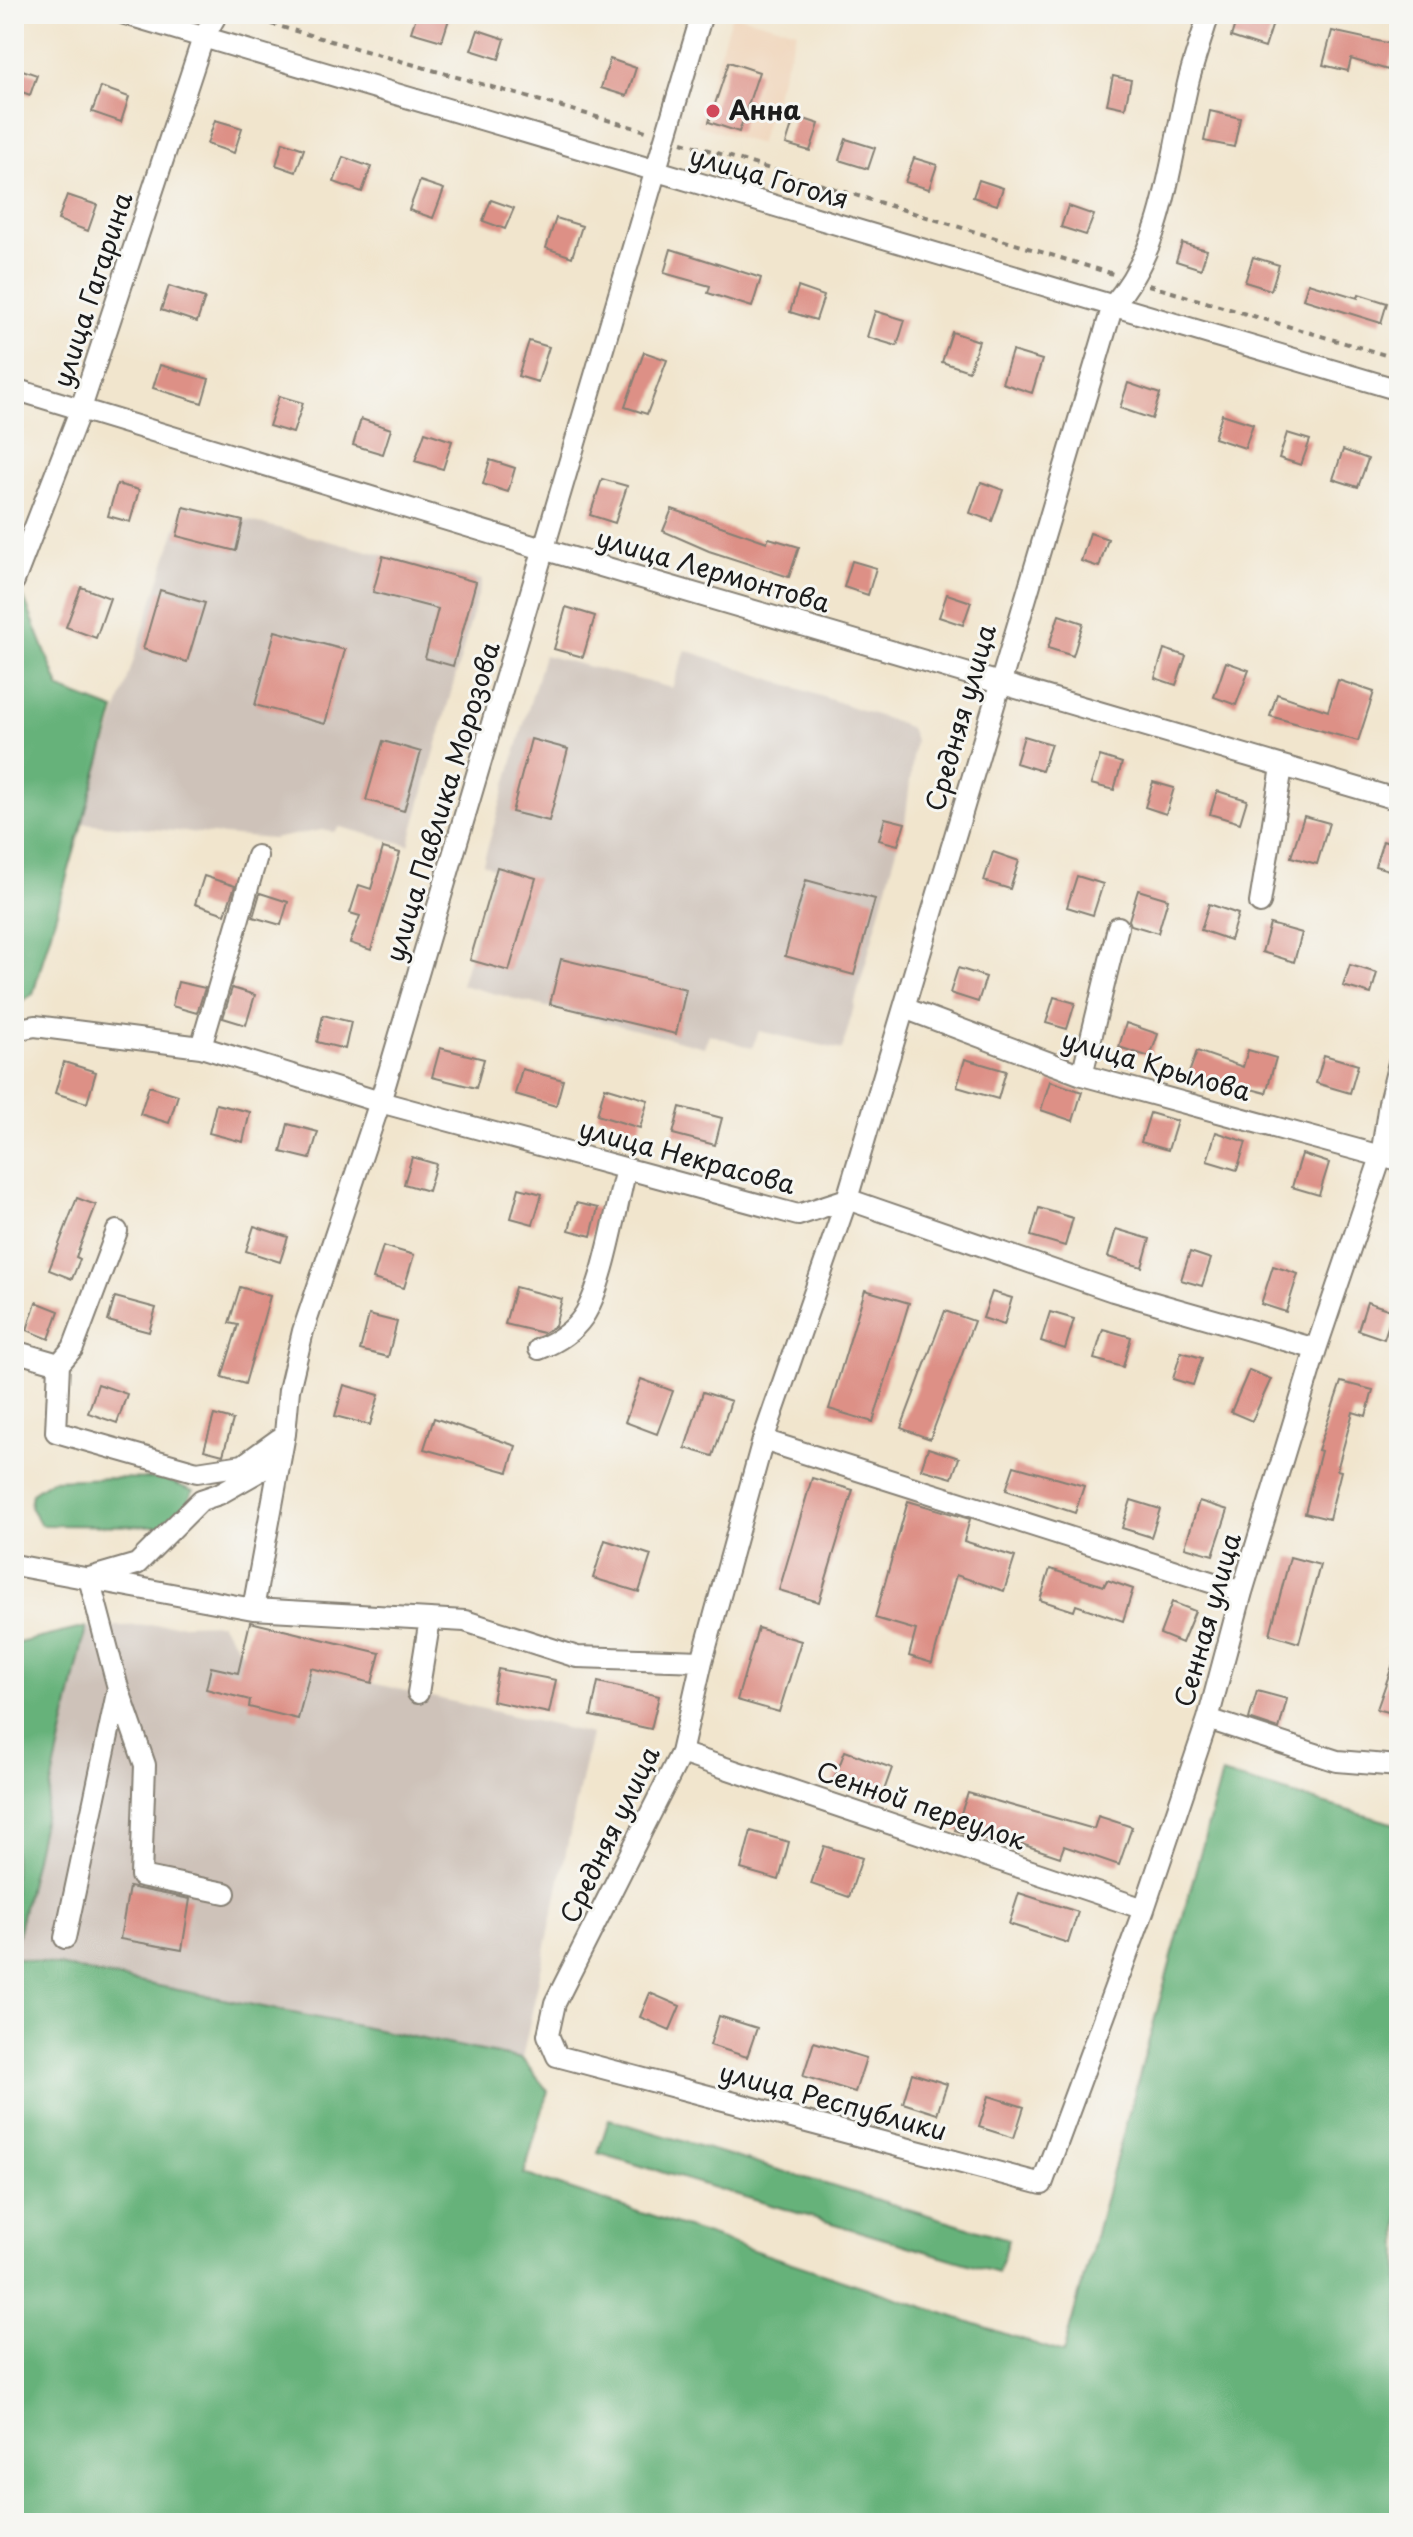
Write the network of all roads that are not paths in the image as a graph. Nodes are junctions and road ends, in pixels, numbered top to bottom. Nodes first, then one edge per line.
1 (125, 14) edge
2 (217, 14) edge
3 (702, 14) edge
4 (1209, 14) edge
5 (203, 38) junction
6 (653, 171) junction
7 (1113, 305) junction
8 (14, 389) edge
9 (1399, 390) edge
10 (81, 408) junction
11 (546, 550) junction
12 (14, 581) edge
13 (999, 681) junction
14 (1282, 767) junction
15 (1399, 800) edge
16 (257, 856) dead end
17 (1260, 903) dead end
18 (1118, 927) dead end
19 (904, 1008) junction
20 (14, 1030) edge
21 (201, 1047) junction
22 (1399, 1063) edge
23 (1082, 1075) junction
24 (380, 1102) junction
25 (1390, 1159) edge
26 (626, 1169) junction
27 (847, 1199) junction
28 (117, 1231) dead end
29 (539, 1349) dead end
30 (1316, 1349) junction
31 (14, 1351) edge
32 (59, 1364) junction
33 (285, 1434) junction
34 (763, 1440) junction
35 (14, 1565) edge
36 (89, 1578) junction
37 (1242, 1592) junction
38 (253, 1609) junction
39 (430, 1619) junction
40 (702, 1661) junction
41 (118, 1688) junction
42 (418, 1693) dead end
43 (1208, 1719) junction
44 (681, 1753) junction
45 (1399, 1766) edge
46 (225, 1893) dead end
47 (1144, 1909) junction
48 (65, 1938) dead end
49 (610, 2069) joint
50 (1042, 2184) joint

1 - 5 street, улица Гоголя
2 - 5 street, улица Гагарина
3 - 6 street, улица Павлика Морозова
4 - 7 street, Средняя улица
5 - 6 street, улица Гоголя
5 - 10 street, улица Гагарина
6 - 7 street, улица Гоголя
6 - 11 street, улица Павлика Морозова
7 - 9 street, улица Гоголя
7 - 13 street, Средняя улица
8 - 10 street, улица Лермонтова
10 - 11 street, улица Лермонтова
10 - 12 street, улица Гагарина
11 - 13 street, улица Лермонтова
11 - 24 street, улица Павлика Морозова
13 - 14 street, улица Лермонтова
13 - 19 street, Средняя улица
14 - 15 street, улица Лермонтова
14 - 17 street
16 - 21 street
18 - 23 street
19 - 23 street, улица Крылова
19 - 27 street, Средняя улица
20 - 21 street, улица Некрасова
21 - 24 street, улица Некрасова
22 - 25 street, Сенная улица
23 - 25 street, улица Крылова
24 - 26 street, улица Некрасова
24 - 33 street, улица Павлика Морозова
25 - 30 street, Сенная улица
26 - 27 street, улица Некрасова
26 - 29 street
27 - 30 street
27 - 34 street, Средняя улица
28 - 32 street
30 - 37 street, Сенная улица
31 - 32 street
32 - 33 street
33 - 36 street
33 - 38 street, улица Павлика Морозова
34 - 37 street
34 - 40 street, Средняя улица
35 - 36 street
36 - 38 street
36 - 41 street
37 - 43 street, Сенная улица
38 - 39 street
39 - 40 street
39 - 42 street
40 - 44 street, Средняя улица
41 - 46 street
41 - 48 street
43 - 45 street
43 - 47 street, Сенная улица
44 - 47 street, Сенной переулок
44 - 49 street, Средняя улица
47 - 50 street, Сенная улица
49 - 50 street, улица Республики

